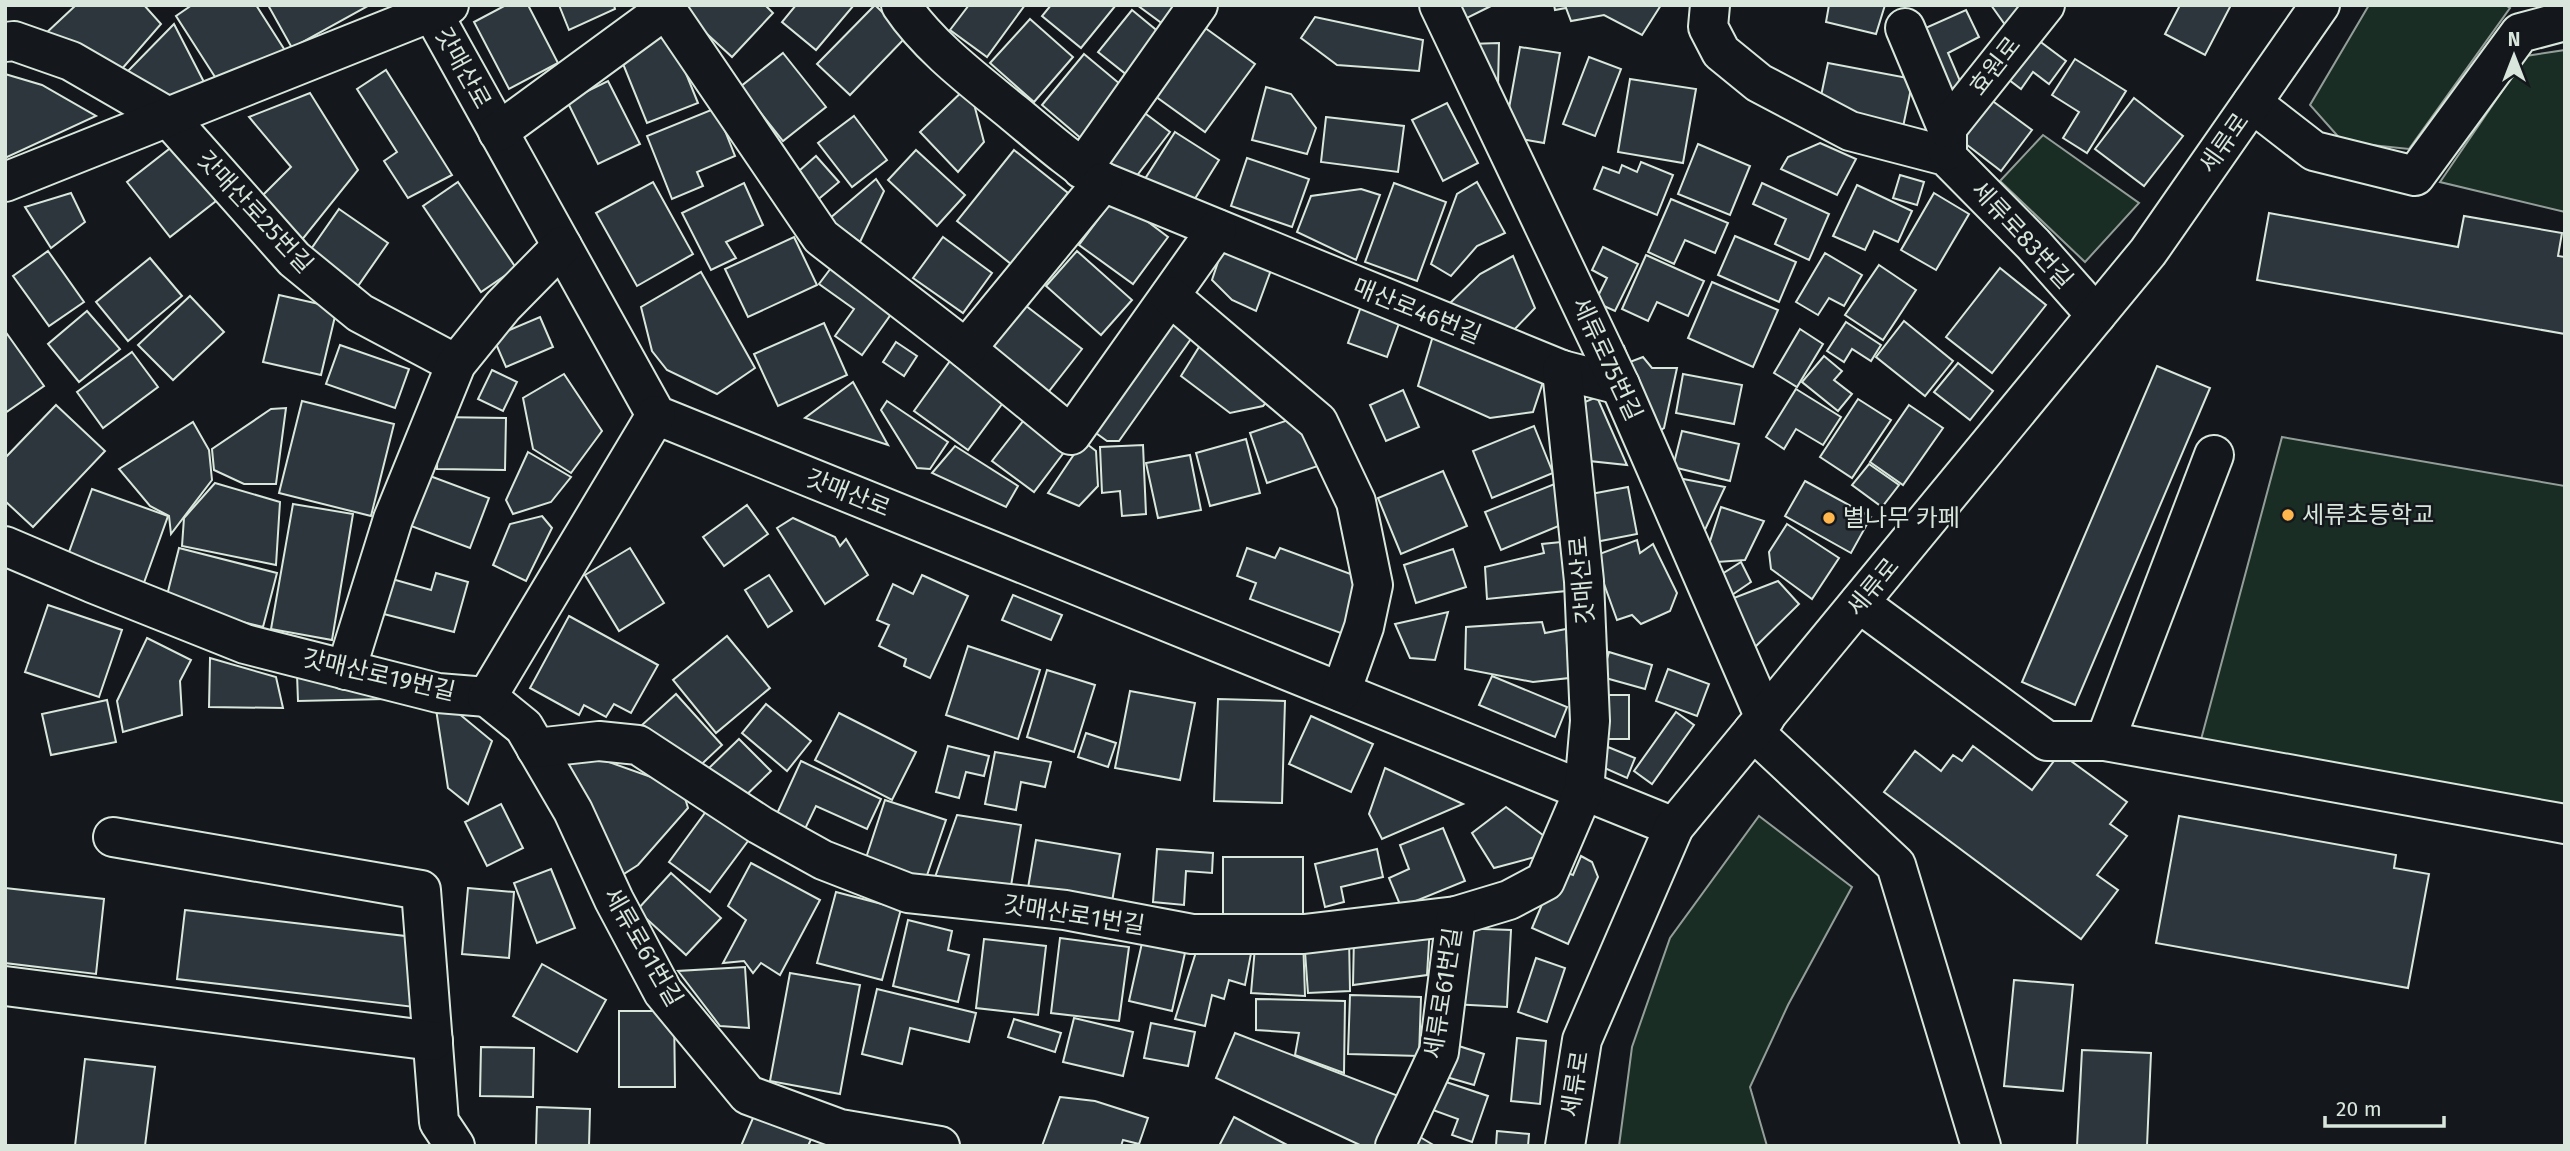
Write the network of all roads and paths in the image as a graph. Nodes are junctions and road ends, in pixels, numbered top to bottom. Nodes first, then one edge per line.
1 (901, 5) edge
2 (1198, 5) edge
3 (1439, 5) edge
4 (1710, 5) edge
5 (2045, 5) edge
6 (2320, 5) edge
7 (437, 8) edge
8 (2565, 21) edge
9 (1905, 28) dead end
10 (5, 43) edge
11 (2252, 103) junction
12 (169, 117) junction
13 (498, 132) junction
14 (1947, 142) junction
15 (1093, 176) junction
16 (5, 182) edge
17 (1217, 229) junction
18 (562, 246) junction
19 (1170, 296) junction
20 (2096, 315) junction
21 (966, 349) junction
22 (456, 364) junction
23 (1562, 370) junction
24 (1620, 385) junction
25 (656, 415) junction
26 (2214, 455) dead end
27 (5, 546) edge
28 (1859, 603) junction
29 (346, 670) junction
30 (1340, 692) junction
31 (486, 697) junction
32 (1759, 725) junction
33 (2105, 741) junction
34 (536, 748) junction
35 (1584, 790) junction
36 (2565, 824) edge
37 (1674, 827) junction
38 (113, 837) dead end
39 (1455, 916) junction
40 (5, 986) edge
41 (433, 1041) junction
42 (455, 1146) edge
43 (940, 1146) edge
44 (1395, 1146) edge
45 (1565, 1146) edge
46 (1981, 1146) edge

1 - 15 street, 매산로46번길
2 - 15 street
3 - 24 street, 세류로75번길
4 - 14 street
5 - 14 street, 효원로
6 - 11 street, 세류로
7 - 12 street
7 - 13 street, 갓매산로
8 - 11 street
9 - 14 street, 세류로83번길
10 - 12 street, 갓매산로25번길
11 - 20 street, 세류로
12 - 16 street
12 - 22 street, 갓매산로25번길
13 - 18 street, 갓매산로
13 - 21 street, 갓매산로
14 - 20 street, 세류로83번길
15 - 17 street, 매산로46번길
15 - 21 street
17 - 19 street
17 - 23 street, 매산로46번길
18 - 22 street
18 - 25 street, 갓매산로
19 - 21 street, 갓매산로
19 - 30 street
20 - 28 street, 세류로
22 - 29 street
23 - 24 street, 매산로46번길
23 - 35 street, 갓매산로
24 - 32 street, 세류로75번길
25 - 30 street, 갓매산로
25 - 31 street, 갓매산로19번길
26 - 33 street
27 - 29 street, 갓매산로19번길
28 - 32 street, 세류로
28 - 33 street
29 - 31 street, 갓매산로19번길
30 - 35 street, 갓매산로
31 - 34 street, 세류로61번길
32 - 37 street, 세류로
32 - 46 street
33 - 36 street
34 - 39 street, 갓매산로1번길
34 - 43 street, 세류로61번길
35 - 37 street, 갓매산로
35 - 39 street, 갓매산로1번길
37 - 45 street, 세류로
38 - 41 street
39 - 44 street, 세류로61번길
40 - 41 street
41 - 42 street

